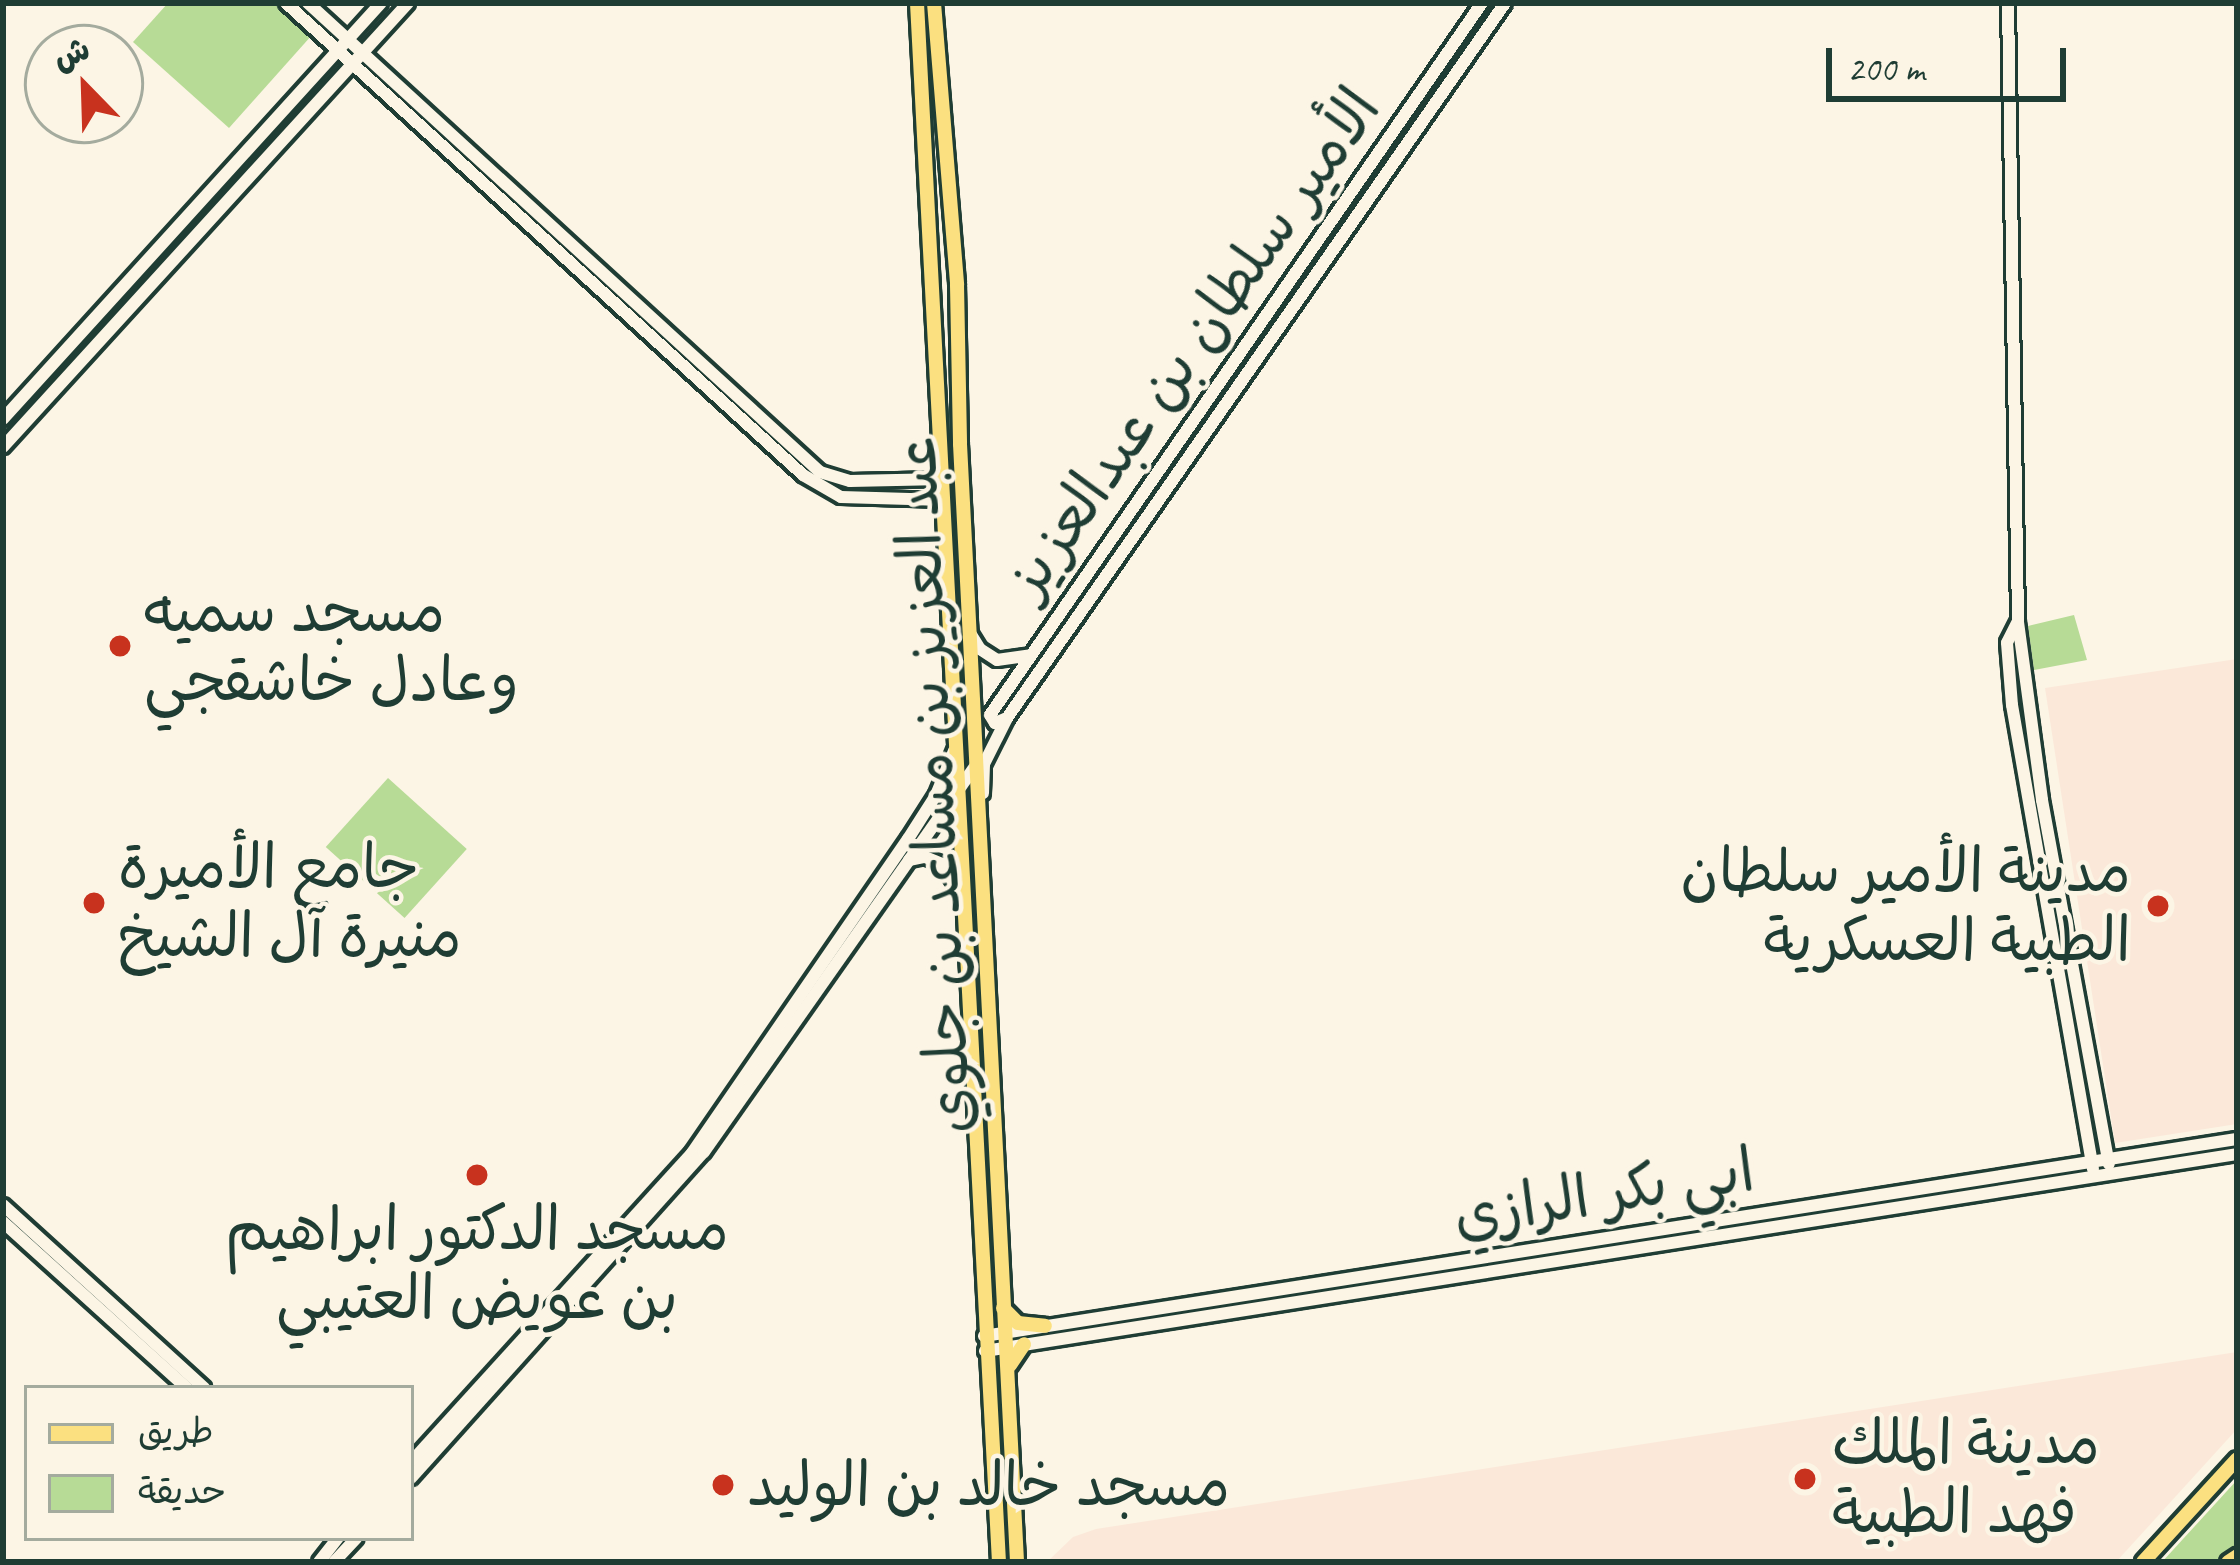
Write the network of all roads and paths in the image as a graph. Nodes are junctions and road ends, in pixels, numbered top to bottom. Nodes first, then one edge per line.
1 (286, 3) edge
2 (308, 3) edge
3 (381, 3) edge
4 (408, 3) edge
5 (917, 3) edge
6 (934, 3) edge
7 (1482, 3) edge
8 (1504, 3) edge
9 (2008, 3) edge
10 (344, 45) junction
11 (362, 52) junction
12 (351, 64) junction
13 (430, 126) junction
14 (449, 142) junction
15 (3, 419) edge
16 (960, 444) junction
17 (941, 445) junction
18 (3, 447) edge
19 (943, 479) junction
20 (891, 480) junction
21 (891, 500) junction
22 (944, 500) junction
23 (1126, 520) junction
24 (1140, 527) junction
25 (1112, 540) junction
26 (1126, 548) junction
27 (969, 632) junction
28 (1032, 654) junction
29 (1007, 718) junction
30 (975, 730) junction
31 (953, 731) junction
32 (989, 748) junction
33 (954, 750) junction
34 (976, 764) junction
35 (956, 791) junction
36 (937, 807) junction
37 (979, 812) junction
38 (958, 820) junction
39 (2042, 833) junction
40 (908, 860) junction
41 (961, 893) junction
42 (2237, 1139) edge
43 (2237, 1154) edge
44 (2092, 1162) junction
45 (2109, 1167) junction
46 (2094, 1177) junction
47 (3, 1205) edge
48 (3, 1222) edge
49 (1003, 1307) junction
50 (1045, 1326) junction
51 (1004, 1341) junction
52 (985, 1344) junction
53 (1024, 1344) junction
54 (1006, 1368) junction
55 (185, 1385) edge
56 (201, 1385) edge
57 (414, 1459) edge
58 (2237, 1459) edge
59 (414, 1475) edge
60 (344, 1541) edge
61 (2237, 1556) edge
62 (319, 1562) edge
63 (998, 1562) edge
64 (1017, 1562) edge
65 (2143, 1562) edge
66 (2229, 1562) edge

1 - 10 street
2 - 10 street
3 - 10 street
4 - 11 street
5 - 17 main road, عبد العزيز بن مساعد بن جلوي
6 - 16 main road, عبد العزيز بن مساعد بن جلوي
7 - 23 street, الأمير سلطان بن عبدالعزيز
8 - 24 street, الأمير سلطان بن عبدالعزيز
9 - 39 street
10 - 11 street
10 - 12 street
10 - 15 street
11 - 12 street
11 - 13 street
12 - 13 street
12 - 18 street
13 - 14 street
14 - 20 street
14 - 21 street
16 - 17 main road
16 - 27 main road, عبد العزيز بن مساعد بن جلوي
17 - 19 main road, عبد العزيز بن مساعد بن جلوي
19 - 20 street
19 - 22 main road, عبد العزيز بن مساعد بن جلوي
20 - 21 street
21 - 22 street
22 - 31 main road, عبد العزيز بن مساعد بن جلوي
23 - 24 street
23 - 25 street, الأمير سلطان بن عبدالعزيز
24 - 26 street, الأمير سلطان بن عبدالعزيز
25 - 26 street
25 - 28 street, الأمير سلطان بن عبدالعزيز
26 - 29 street, الأمير سلطان بن عبدالعزيز
27 - 28 street
27 - 30 main road, عبد العزيز بن مساعد بن جلوي
28 - 29 street, الأمير سلطان بن عبدالعزيز
29 - 32 street, الأمير سلطان بن عبدالعزيز
30 - 31 main road
30 - 34 main road, عبد العزيز بن مساعد بن جلوي
31 - 33 main road, عبد العزيز بن مساعد بن جلوي
32 - 34 street
32 - 37 street, الأمير سلطان بن عبدالعزيز
33 - 35 main road, عبد العزيز بن مساعد بن جلوي
33 - 36 street
34 - 35 street
34 - 37 main road, عبد العزيز بن مساعد بن جلوي
35 - 36 street
35 - 38 main road, عبد العزيز بن مساعد بن جلوي
36 - 40 street
36 - 57 street
37 - 38 main road
37 - 49 main road, عبد العزيز بن مساعد بن جلوي
38 - 41 main road, عبد العزيز بن مساعد بن جلوي
39 - 44 street
39 - 45 street
40 - 41 street
40 - 59 street
41 - 52 main road, عبد العزيز بن مساعد بن جلوي
42 - 45 street, ابي بكر الرازي
43 - 45 street, ابي بكر الرازي
44 - 45 street, ابي بكر الرازي
44 - 46 street
44 - 50 street, ابي بكر الرازي
45 - 46 street, ابي بكر الرازي
46 - 53 street, ابي بكر الرازي
47 - 56 street
48 - 55 street
49 - 50 main road
49 - 51 main road, عبد العزيز بن مساعد بن جلوي
50 - 51 street, ابي بكر الرازي
51 - 52 street, ابي بكر الرازي
51 - 53 street, ابي بكر الرازي
51 - 54 main road, عبد العزيز بن مساعد بن جلوي
52 - 63 main road, عبد العزيز بن مساعد بن جلوي
53 - 54 main road
54 - 64 main road, عبد العزيز بن مساعد بن جلوي
58 - 65 main road
60 - 62 street
61 - 66 highway

